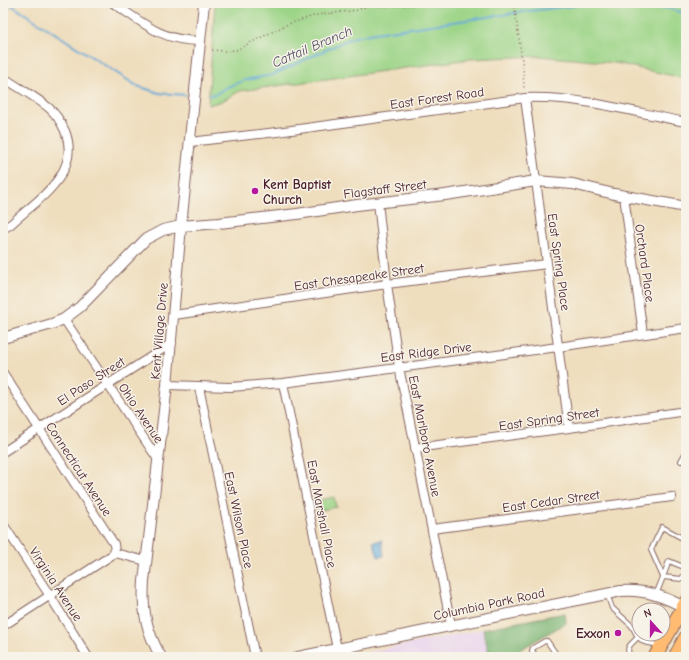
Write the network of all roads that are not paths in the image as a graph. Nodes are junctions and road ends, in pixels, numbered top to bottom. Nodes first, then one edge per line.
1 (113, 3) edge
2 (204, 3) edge
3 (200, 41) junction
4 (3, 77) edge
5 (525, 98) junction
6 (686, 122) edge
7 (190, 142) junction
8 (536, 181) junction
9 (624, 196) junction
10 (378, 202) junction
11 (686, 207) edge
12 (181, 226) junction
13 (3, 228) edge
14 (547, 264) junction
15 (387, 284) junction
16 (174, 315) junction
17 (64, 319) junction
18 (686, 328) edge
19 (643, 334) junction
20 (3, 338) edge
21 (172, 343) junction
22 (558, 347) junction
23 (400, 367) junction
24 (3, 373) edge
25 (283, 383) junction
26 (108, 385) junction
27 (167, 385) junction
28 (199, 387) junction
29 (686, 411) edge
30 (569, 428) junction
31 (39, 429) junction
32 (415, 448) junction
33 (3, 452) edge
34 (686, 452) edge
35 (159, 461) junction
36 (681, 461) dead end
37 (672, 497) dead end
38 (3, 524) edge
39 (432, 529) junction
40 (686, 540) edge
41 (116, 553) junction
42 (146, 561) junction
43 (686, 570) edge
44 (663, 577) junction
45 (607, 593) junction
46 (656, 595) junction
47 (50, 596) junction
48 (685, 606) edge
49 (451, 625) junction
50 (631, 625) edge
51 (3, 626) edge
52 (686, 636) edge
53 (633, 642) edge
54 (644, 642) edge
55 (662, 645) junction
56 (337, 649) junction
57 (88, 657) edge
58 (161, 657) edge
59 (255, 657) edge
60 (298, 657) edge
61 (536, 657) edge
62 (558, 657) edge
63 (630, 657) edge
64 (655, 657) edge
65 (675, 657) edge

1 - 3 street
2 - 3 street, Kent Village Drive
3 - 7 street, Kent Village Drive
4 - 13 street
5 - 6 street, East Forest Road
5 - 7 street, East Forest Road
5 - 8 street, East Spring Place
7 - 12 street, Kent Village Drive
8 - 9 street, Flagstaff Street
8 - 10 street, Flagstaff Street
8 - 14 street, East Spring Place
9 - 11 street, Flagstaff Street
9 - 19 street, Orchard Place
10 - 12 street, Flagstaff Street
10 - 15 street, East Marlboro Avenue
12 - 16 street, Kent Village Drive
12 - 17 street, Flagstaff Street
14 - 15 street, East Chesapeake Street
14 - 22 street, East Spring Place
15 - 16 street, East Chesapeake Street
15 - 23 street, East Marlboro Avenue
16 - 21 street, Kent Village Drive
17 - 20 street, Flagstaff Street
17 - 26 street, Ohio Avenue
18 - 19 street, East Ridge Drive
19 - 22 street, East Ridge Drive
21 - 26 street, El Paso Street
21 - 27 street, Kent Village Drive
22 - 23 street, East Ridge Drive
22 - 30 street, East Spring Place
23 - 25 street, East Ridge Drive
23 - 32 street, East Marlboro Avenue
24 - 31 street, Connecticut Avenue
25 - 28 street, East Ridge Drive
25 - 56 street, East Marshall Place
26 - 31 street, El Paso Street
26 - 35 street, Ohio Avenue
27 - 28 street, East Ridge Drive
27 - 35 street, Kent Village Drive
28 - 59 street, East Wilson Place
29 - 30 street, East Spring Street
30 - 32 street, East Spring Street
31 - 33 street, El Paso Street
31 - 41 street, Connecticut Avenue
32 - 39 street, East Marlboro Avenue
34 - 36 lane
35 - 42 street, Kent Village Drive
37 - 39 street, East Cedar Street
38 - 47 street, Virginia Avenue
39 - 49 street, East Marlboro Avenue
40 - 44 lane
41 - 42 street
41 - 47 street
42 - 58 street, Kent Village Drive
43 - 44 lane
43 - 44 lane
44 - 46 lane
45 - 46 street, Columbia Park Road
45 - 49 street, Columbia Park Road
45 - 50 lane
46 - 48 street, Columbia Park Road
47 - 51 street
47 - 57 street, Virginia Avenue
48 - 55 main road
49 - 56 street, Columbia Park Road
52 - 65 main road
53 - 63 lane
54 - 55 lane
55 - 64 main road
56 - 60 street, Columbia Park Road
61 - 62 lane

